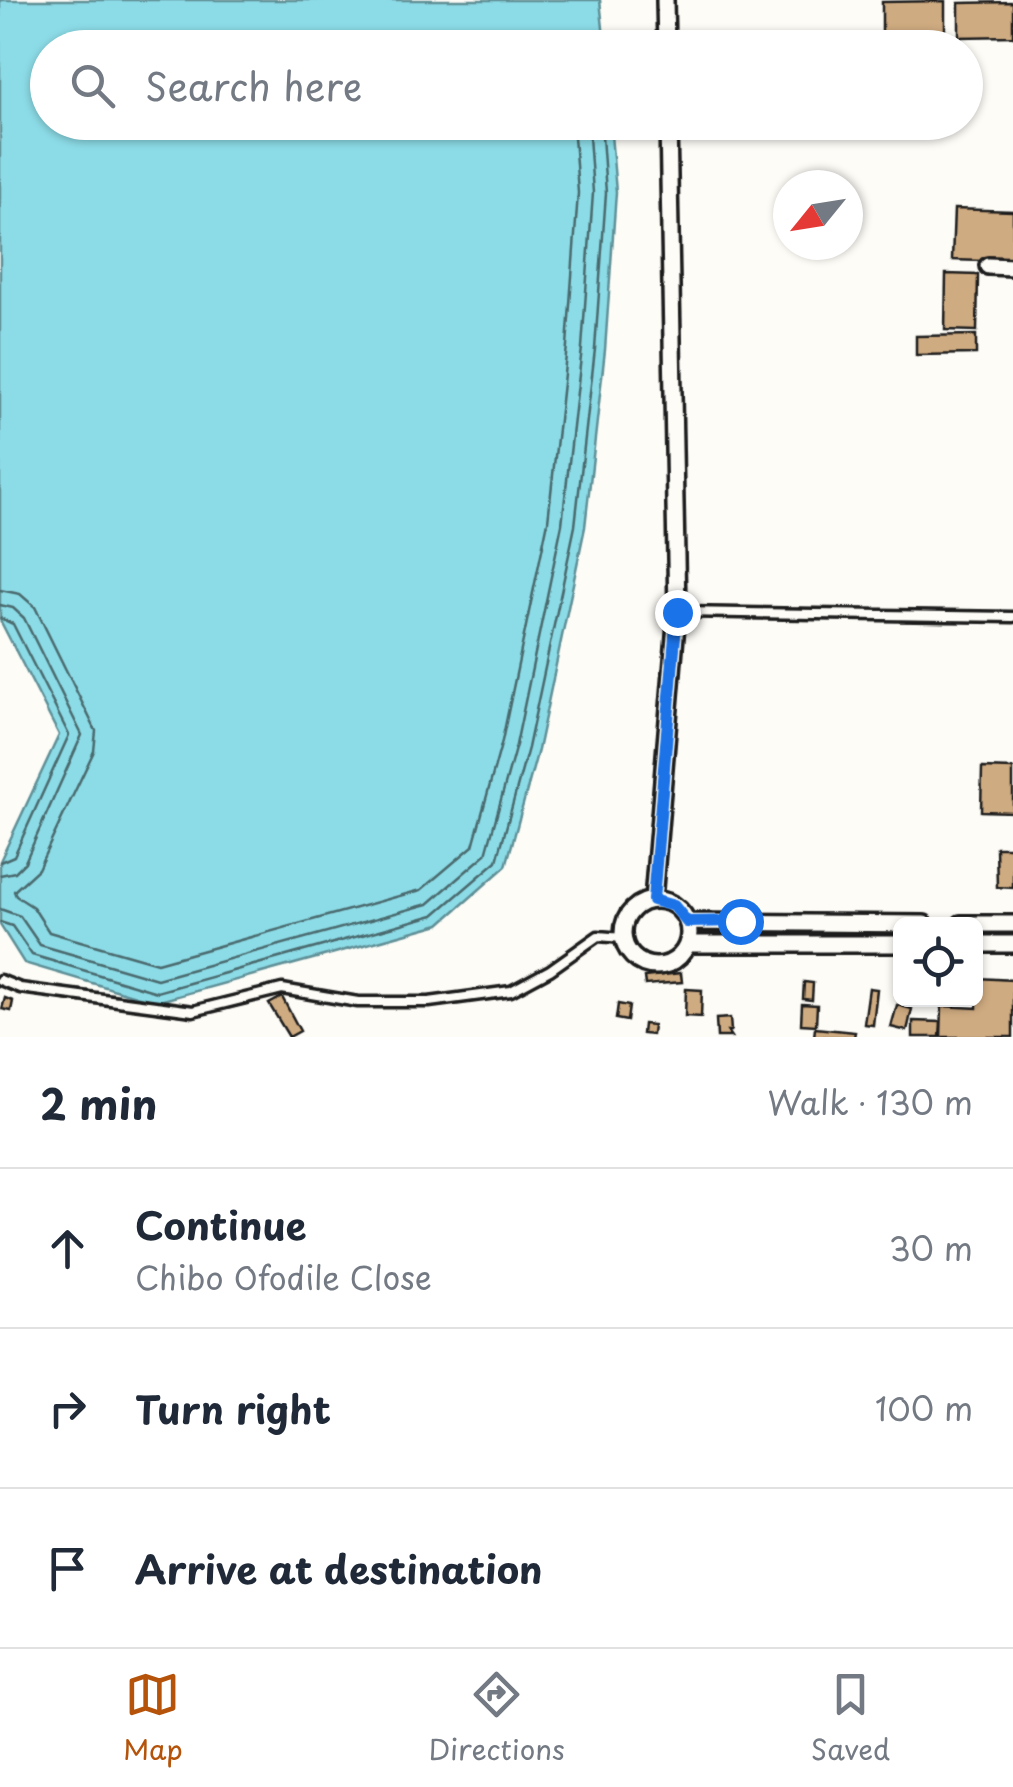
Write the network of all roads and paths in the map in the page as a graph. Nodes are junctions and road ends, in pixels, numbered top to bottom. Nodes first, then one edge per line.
1 (666, 0) edge
2 (666, 30) edge
3 (668, 140) edge
4 (988, 266) dead end
5 (1013, 266) edge
6 (677, 612) junction
7 (1013, 617) edge
8 (653, 900) junction
9 (687, 922) junction
10 (893, 924) edge
11 (983, 924) edge
12 (1013, 924) edge
13 (623, 938) junction
14 (687, 944) junction
15 (893, 944) edge
16 (983, 944) edge
17 (1013, 944) edge
18 (0, 980) edge

1 - 2 street
3 - 6 street
4 - 5 street
6 - 7 lane
6 - 8 street
8 - 9 street
8 - 13 street
9 - 10 street
9 - 14 street
11 - 12 street
13 - 14 street
13 - 18 lane
14 - 15 street
16 - 17 street

